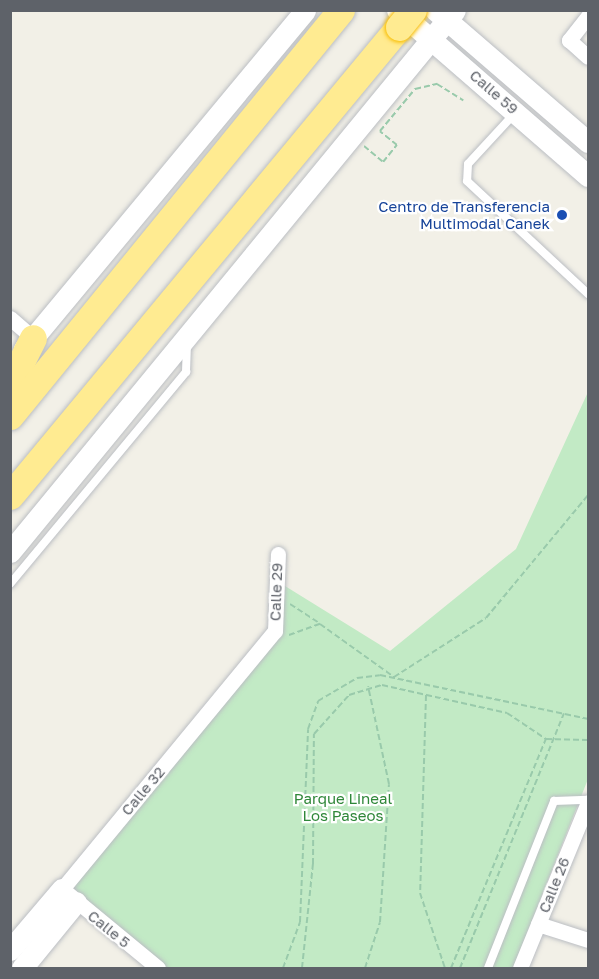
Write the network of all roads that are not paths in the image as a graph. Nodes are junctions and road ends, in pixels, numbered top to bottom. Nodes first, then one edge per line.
1 (305, 10) edge
2 (341, 10) edge
3 (445, 14) edge
4 (403, 16) edge
5 (588, 16) edge
6 (432, 38) junction
7 (588, 57) edge
8 (461, 63) junction
9 (400, 76) junction
10 (516, 112) junction
11 (588, 142) edge
12 (588, 176) edge
13 (588, 294) edge
14 (10, 318) edge
15 (187, 337) junction
16 (33, 338) junction
17 (10, 365) edge
18 (10, 384) edge
19 (10, 416) edge
20 (10, 496) edge
21 (10, 552) edge
22 (278, 554) dead end
23 (10, 584) edge
24 (273, 633) joint
25 (588, 801) edge
26 (582, 838) edge
27 (69, 896) junction
28 (538, 924) junction
29 (588, 940) edge
30 (10, 950) edge
31 (22, 969) edge
32 (158, 969) edge
33 (488, 969) edge
34 (520, 969) edge

1 - 16 main road
2 - 19 highway
3 - 6 main road
3 - 11 main road, Calle 59
4 - 6 main road, Calle 59
4 - 20 highway
5 - 7 street
6 - 8 main road, Calle 59
6 - 9 main road
8 - 9 main road
8 - 10 main road, Calle 59
9 - 15 main road
10 - 12 main road, Calle 59
10 - 13 lane
14 - 16 street
15 - 21 main road
15 - 23 lane
16 - 17 main road
16 - 18 highway
22 - 24 street, Calle 29
24 - 27 street, Calle 32
25 - 26 street, Calle 26
25 - 33 lane
26 - 28 street, Calle 26
27 - 30 main road, Calle 32
27 - 31 main road, Calle 32
27 - 32 street, Calle 5
28 - 29 street
28 - 34 street, Calle 26

